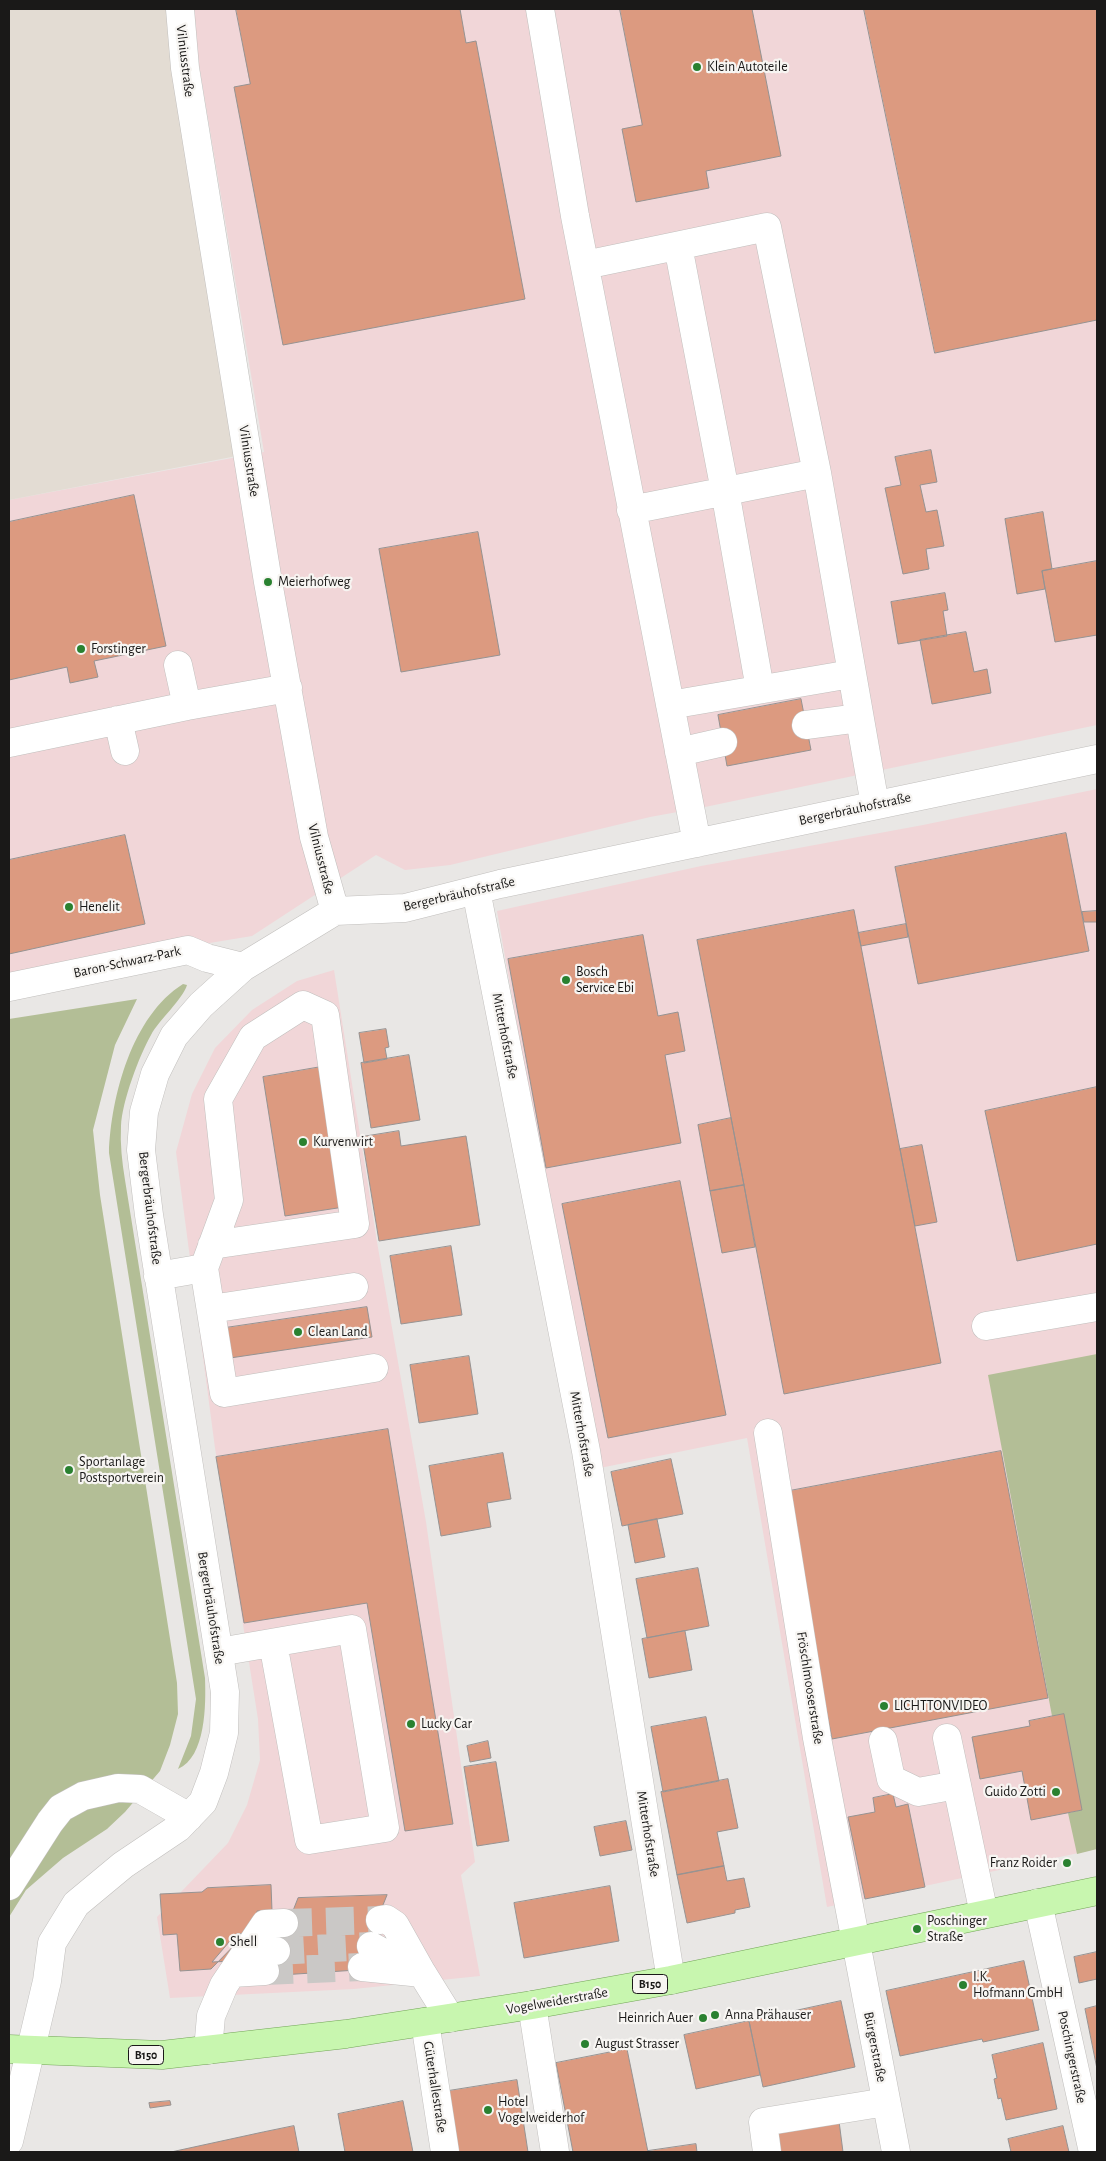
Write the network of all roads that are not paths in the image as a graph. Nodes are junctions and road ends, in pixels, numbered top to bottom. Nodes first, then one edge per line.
1 (180, 9) edge
2 (540, 9) edge
3 (678, 246) junction
4 (585, 265) junction
5 (817, 473) junction
6 (725, 491) junction
7 (631, 510) junction
8 (178, 665) dead end
9 (851, 674) junction
10 (288, 688) junction
11 (760, 688) junction
12 (670, 705) junction
13 (187, 706) junction
14 (859, 718) junction
15 (118, 720) junction
16 (806, 725) dead end
17 (723, 742) dead end
18 (9, 743) edge
19 (125, 751) dead end
20 (680, 752) junction
21 (1097, 758) edge
22 (875, 805) junction
23 (697, 843) junction
24 (476, 890) junction
25 (335, 911) junction
26 (244, 967) junction
27 (9, 987) edge
28 (208, 1257) junction
29 (158, 1276) junction
30 (354, 1287) dead end
31 (1097, 1307) edge
32 (211, 1309) junction
33 (986, 1326) dead end
34 (374, 1368) dead end
35 (768, 1433) dead end
36 (272, 1643) junction
37 (219, 1652) junction
38 (947, 1738) dead end
39 (883, 1741) dead end
40 (957, 1784) junction
41 (189, 1817) junction
42 (9, 1886) edge
43 (1097, 1890) edge
44 (1038, 1903) junction
45 (984, 1914) junction
46 (380, 1920) tunnel mouth
47 (284, 1923) tunnel mouth
48 (855, 1943) junction
49 (367, 1956) tunnel mouth
50 (271, 1961) tunnel mouth
51 (239, 1962) junction
52 (422, 1973) junction
53 (671, 1980) junction
54 (532, 2005) junction
55 (437, 2020) junction
56 (19, 2049) edge
57 (208, 2050) junction
58 (886, 2102) junction
59 (9, 2143) edge
60 (15, 2152) edge
61 (445, 2152) edge
62 (555, 2152) edge
63 (767, 2152) edge
64 (896, 2152) edge
65 (1093, 2152) edge

1 - 10 street, Vilniusstraße
2 - 4 street
3 - 4 street
3 - 5 street
3 - 6 street
4 - 7 street
5 - 6 street
5 - 9 street
6 - 7 street
6 - 11 street
7 - 12 street
8 - 13 street
9 - 11 street
9 - 14 street
10 - 13 street
10 - 25 street, Vilniusstraße
11 - 12 street
12 - 20 street
13 - 15 street
14 - 16 street
14 - 22 street
15 - 18 street
15 - 19 street
17 - 20 street
20 - 23 street
21 - 22 street, Bergerbräuhofstraße
22 - 23 street, Bergerbräuhofstraße
23 - 24 street, Bergerbräuhofstraße
24 - 25 street, Bergerbräuhofstraße
24 - 53 street, Mitterhofstraße
25 - 26 street, Bergerbräuhofstraße
26 - 27 street, Baron-Schwarz-Park
26 - 29 street, Bergerbräuhofstraße
28 - 28 street
28 - 29 street
28 - 32 street
29 - 37 street, Bergerbräuhofstraße
30 - 32 street
31 - 33 street
32 - 34 street
35 - 48 street, Fröschlmooserstraße
36 - 36 street
36 - 37 street
37 - 41 street, Bergerbräuhofstraße
38 - 40 street
39 - 40 street
40 - 45 street
41 - 42 street
41 - 56 street, Bergerbräuhofstraße
43 - 44 main road, Vogelweiderstraße / B150
44 - 45 main road, Vogelweiderstraße / B150
44 - 65 street, Poschingerstraße
45 - 48 main road, Vogelweiderstraße / B150
46 - 52 street
47 - 51 street
48 - 53 main road, Vogelweiderstraße / B150
48 - 58 street, Bürgerstraße
49 - 52 street
50 - 51 street
51 - 57 street
52 - 55 street
53 - 54 main road, Vogelweiderstraße / B150
54 - 55 main road, Vogelweiderstraße / B150
54 - 62 street
55 - 57 main road, Vogelweiderstraße / B150
55 - 61 street, Güterhallestraße
56 - 57 main road, Vogelweiderstraße / B150
56 - 59 street, Bergerbräuhofstraße
58 - 63 street
58 - 64 street, Bürgerstraße
59 - 60 street

